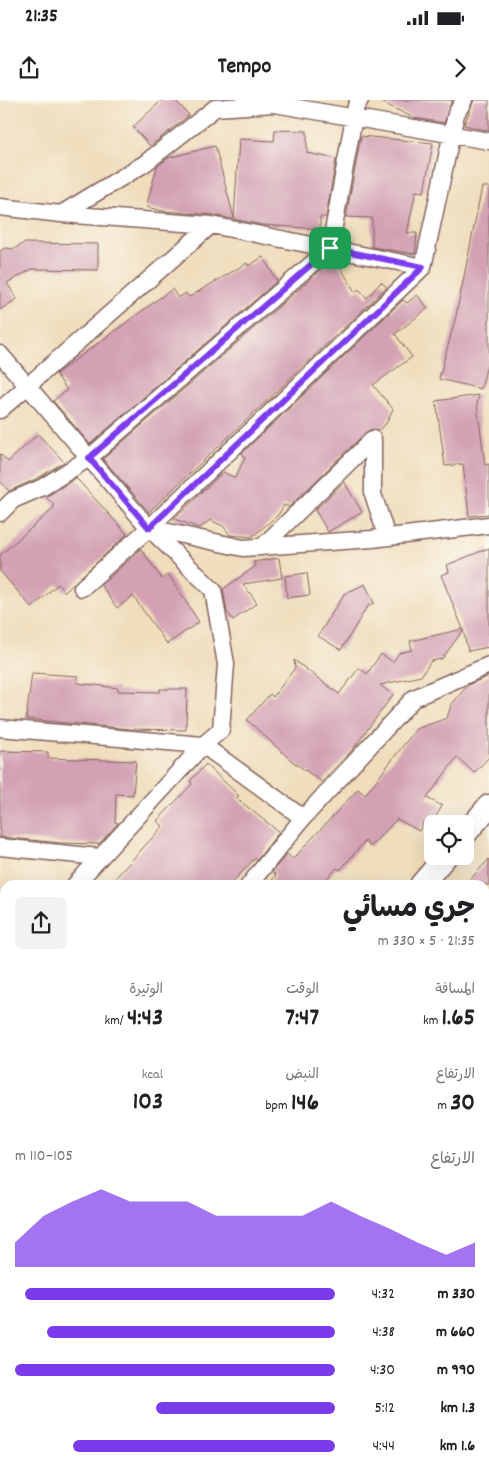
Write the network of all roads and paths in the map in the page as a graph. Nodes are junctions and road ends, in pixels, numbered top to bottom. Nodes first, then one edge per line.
1 (360, 100) edge
2 (464, 100) edge
3 (217, 104) edge
4 (354, 116) junction
5 (451, 134) junction
6 (489, 141) edge
7 (0, 207) edge
8 (61, 214) junction
9 (211, 225) junction
10 (330, 248) junction
11 (423, 267) junction
12 (0, 354) edge
13 (27, 386) junction
14 (0, 410) edge
15 (89, 458) junction
16 (0, 513) edge
17 (489, 524) edge
18 (149, 528) junction
19 (387, 538) junction
20 (262, 547) junction
21 (82, 588) dead end
22 (489, 665) edge
23 (0, 728) edge
24 (204, 745) junction
25 (489, 806) edge
26 (303, 818) junction
27 (474, 824) edge
28 (0, 847) edge
29 (99, 857) junction
30 (438, 865) edge
31 (79, 880) edge
32 (253, 880) edge
33 (425, 880) edge

1 - 4 street
2 - 5 street
3 - 4 street
3 - 8 street
4 - 5 street
4 - 10 street
5 - 6 street
5 - 11 street
7 - 8 street
8 - 9 street
9 - 10 street
9 - 13 street
10 - 11 street
10 - 15 street
11 - 18 street
12 - 13 street
13 - 14 street
13 - 15 street
15 - 16 street
15 - 18 street
17 - 19 street
18 - 20 street
18 - 21 street
18 - 24 street
19 - 20 street
19 - 20 street
22 - 26 street
23 - 24 street
24 - 26 street
24 - 29 street
25 - 27 street
26 - 32 street
28 - 29 street
29 - 31 street
30 - 33 street

